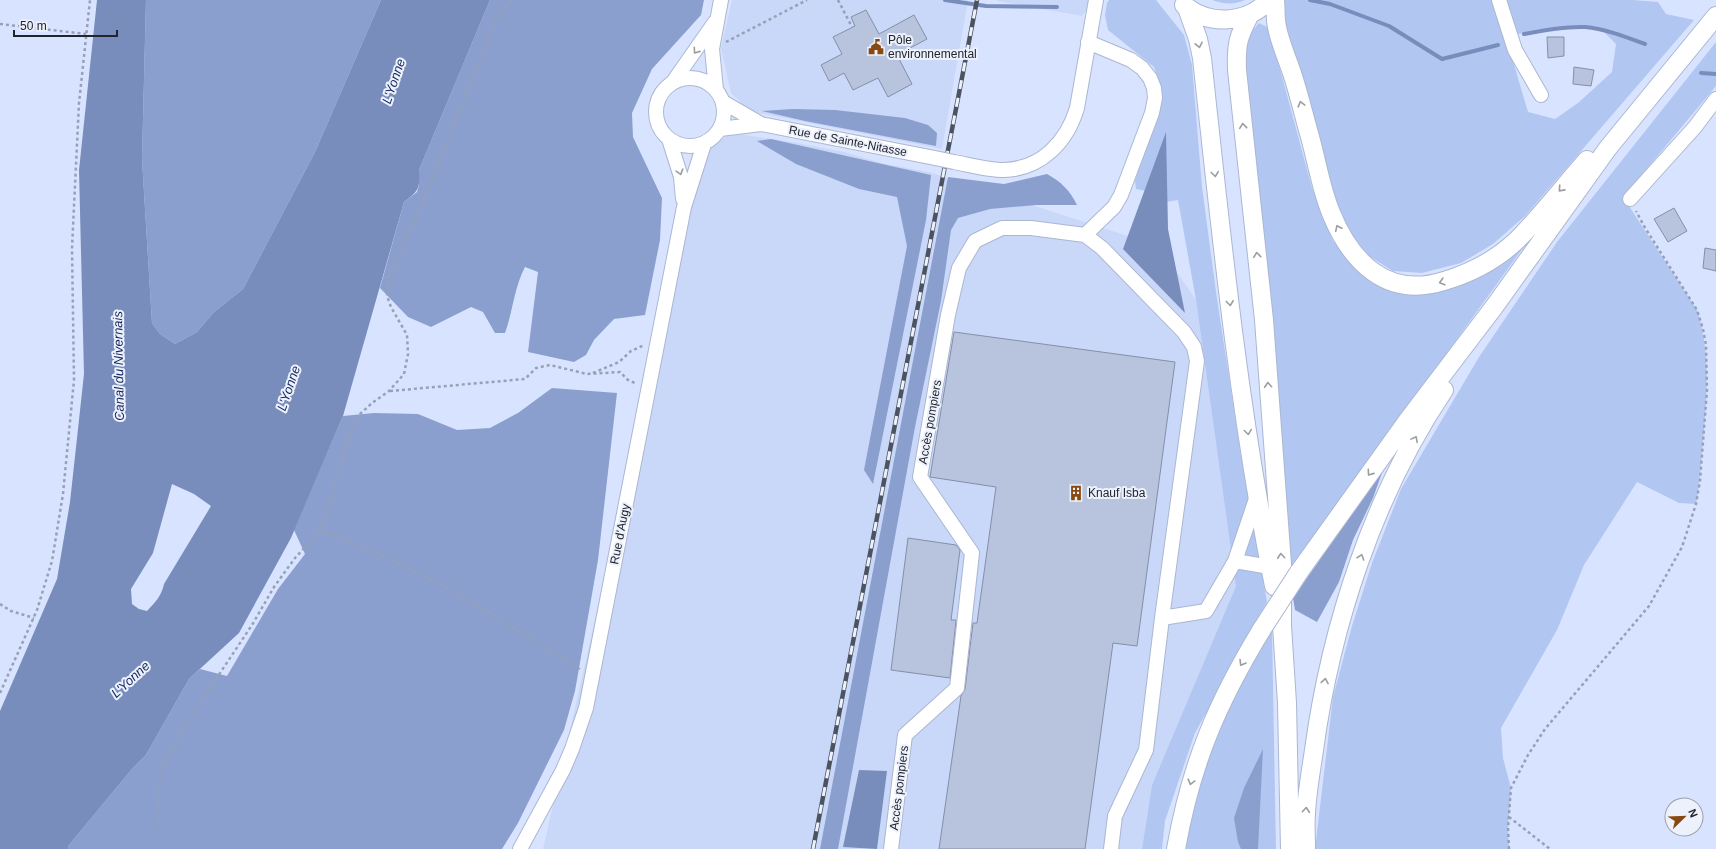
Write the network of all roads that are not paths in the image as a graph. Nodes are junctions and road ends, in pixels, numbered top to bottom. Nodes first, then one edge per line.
1 (721, 0) edge
2 (1096, 0) edge
3 (1269, 0) edge
4 (1275, 0) edge
5 (1499, 0) edge
6 (1183, 4) edge
7 (1250, 14) junction
8 (1716, 16) edge
9 (717, 18) junction
10 (1088, 42) junction
11 (674, 82) junction
12 (1540, 94) dead end
13 (720, 96) junction
14 (1716, 99) edge
15 (761, 124) junction
16 (720, 129) junction
17 (669, 139) junction
18 (704, 144) junction
19 (1608, 148) junction
20 (1630, 199) road end
21 (684, 207) junction
22 (1085, 235) junction
23 (1494, 307) junction
24 (1257, 496) junction
25 (1235, 561) junction
26 (1270, 567) junction
27 (1162, 618) junction
28 (1282, 626) junction
29 (520, 849) edge
30 (891, 849) edge
31 (1111, 849) edge
32 (1176, 849) edge
33 (1290, 849) edge
34 (1306, 849) edge

1 - 9 street
2 - 10 street
3 - 7 main road
19 -> 4 main road
5 - 12 street
6 - 7 main road
6 -> 24 main road
28 -> 7 main road
8 - 19 main road
9 -> 11 street
9 - 13 street
10 - 15 street, Rue de Sainte-Nitasse, bridge
10 - 22 street
11 - 13 street
11 - 17 street
13 - 15 street, Rue de Sainte-Nitasse
13 - 16 street
14 - 20 street
15 - 16 street, Rue de Sainte-Nitasse
16 - 18 street
17 - 18 street
17 -> 21 street, Rue d'Augy
18 - 21 street, Rue d'Augy
19 - 23 main road
21 - 29 street, Rue d'Augy
22 - 27 street
22 - 30 street, Accès pompiers
23 -> 32 main road, bridge
34 -> 23 main road
24 - 25 street
24 - 26 main road
25 - 26 street
25 - 27 street
26 - 28 main road
27 - 31 street
28 - 33 main road

